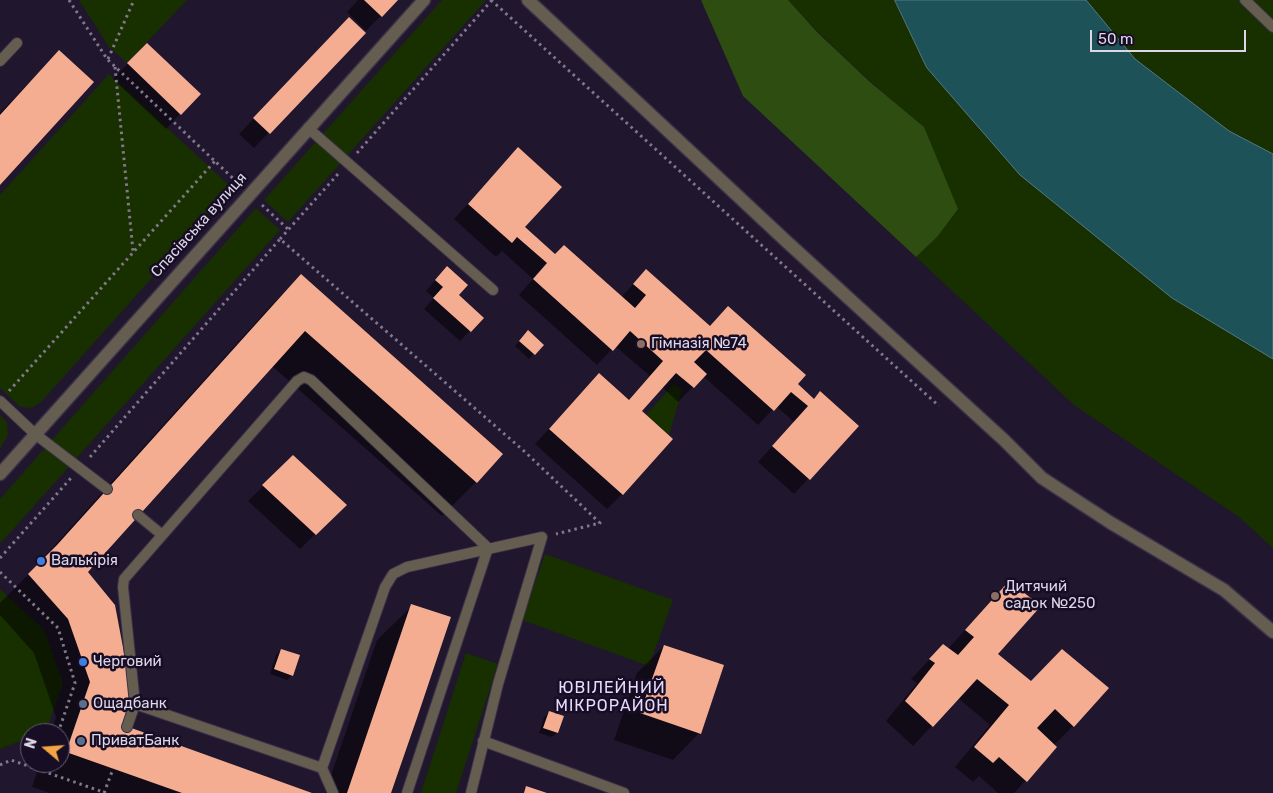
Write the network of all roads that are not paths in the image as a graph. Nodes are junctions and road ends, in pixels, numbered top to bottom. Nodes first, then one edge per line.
1 (424, 0) edge
2 (528, 0) edge
3 (1245, 0) edge
4 (1273, 27) edge
5 (17, 43) dead end
6 (0, 61) edge
7 (308, 128) junction
8 (493, 290) dead end
9 (3, 397) edge
10 (35, 434) junction
11 (0, 474) edge
12 (107, 490) dead end
13 (138, 515) dead end
14 (161, 534) junction
15 (488, 548) junction
16 (1273, 632) edge
17 (135, 704) junction
18 (127, 727) dead end
19 (483, 741) junction
20 (322, 768) junction
21 (333, 793) edge
22 (408, 793) edge
23 (471, 793) edge
24 (624, 793) edge

1 - 7 street, Спасівська вулиця
2 - 16 street
3 - 4 lane
5 - 6 lane
7 - 8 lane
7 - 10 street, Спасівська вулиця
9 - 10 lane
10 - 11 street, Спасівська вулиця
10 - 12 lane
13 - 14 lane
14 - 15 lane
14 - 17 lane
15 - 19 lane
15 - 20 lane
15 - 22 lane
17 - 18 lane
17 - 20 lane
19 - 23 lane
19 - 24 lane
20 - 21 lane

